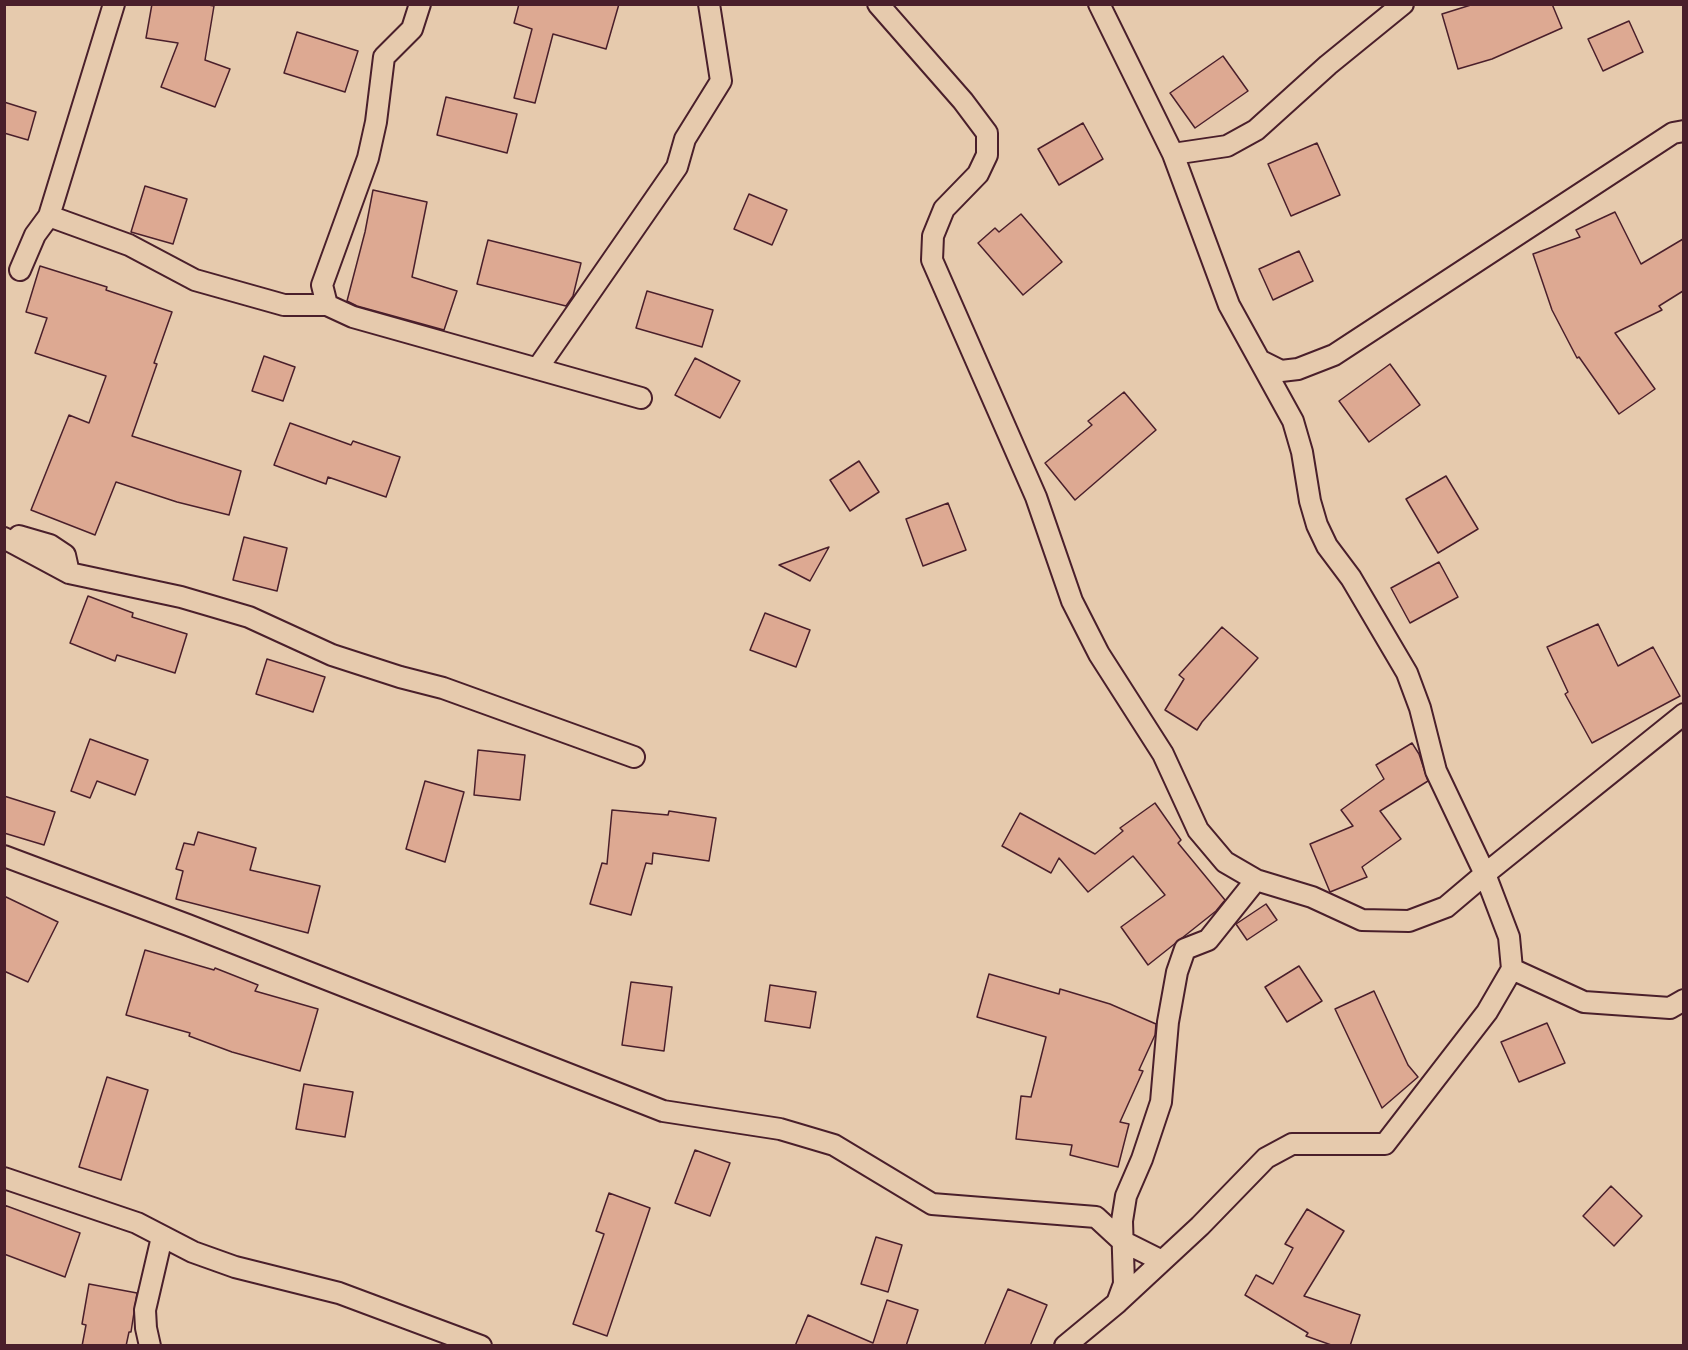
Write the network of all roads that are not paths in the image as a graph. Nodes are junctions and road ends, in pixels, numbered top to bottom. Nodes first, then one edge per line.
1 (114, 4) edge
2 (420, 4) edge
3 (709, 4) edge
4 (878, 4) edge
5 (1099, 4) edge
6 (1403, 4) edge
7 (1683, 131) edge
8 (1173, 154) junction
9 (49, 216) junction
10 (20, 270) dead end
11 (327, 305) junction
12 (1261, 361) junction
13 (537, 369) junction
14 (641, 398) dead end
15 (4, 531) edge
16 (4, 538) edge
17 (69, 573) junction
18 (1683, 714) edge
19 (633, 757) dead end
20 (4, 856) edge
21 (1485, 874) junction
22 (1256, 880) junction
23 (1512, 969) junction
24 (1683, 1000) edge
25 (4, 1178) edge
26 (162, 1237) junction
27 (1122, 1241) junction
28 (1162, 1261) junction
29 (1117, 1304) junction
30 (150, 1346) edge
31 (481, 1346) edge
32 (1065, 1346) edge

1 - 9 street
2 - 11 street
3 - 13 street
4 - 22 street
5 - 8 street
6 - 8 street
7 - 12 street
8 - 12 street
9 - 10 street
9 - 11 street
11 - 13 street
12 - 21 street
13 - 14 street
15 - 17 street
16 - 17 street
17 - 19 street
18 - 21 street
20 - 27 street
21 - 22 street
21 - 23 street
22 - 27 street
23 - 24 street
23 - 28 street
25 - 26 street
26 - 30 street
26 - 31 street
27 - 28 street
27 - 29 street
28 - 29 street
29 - 32 street

